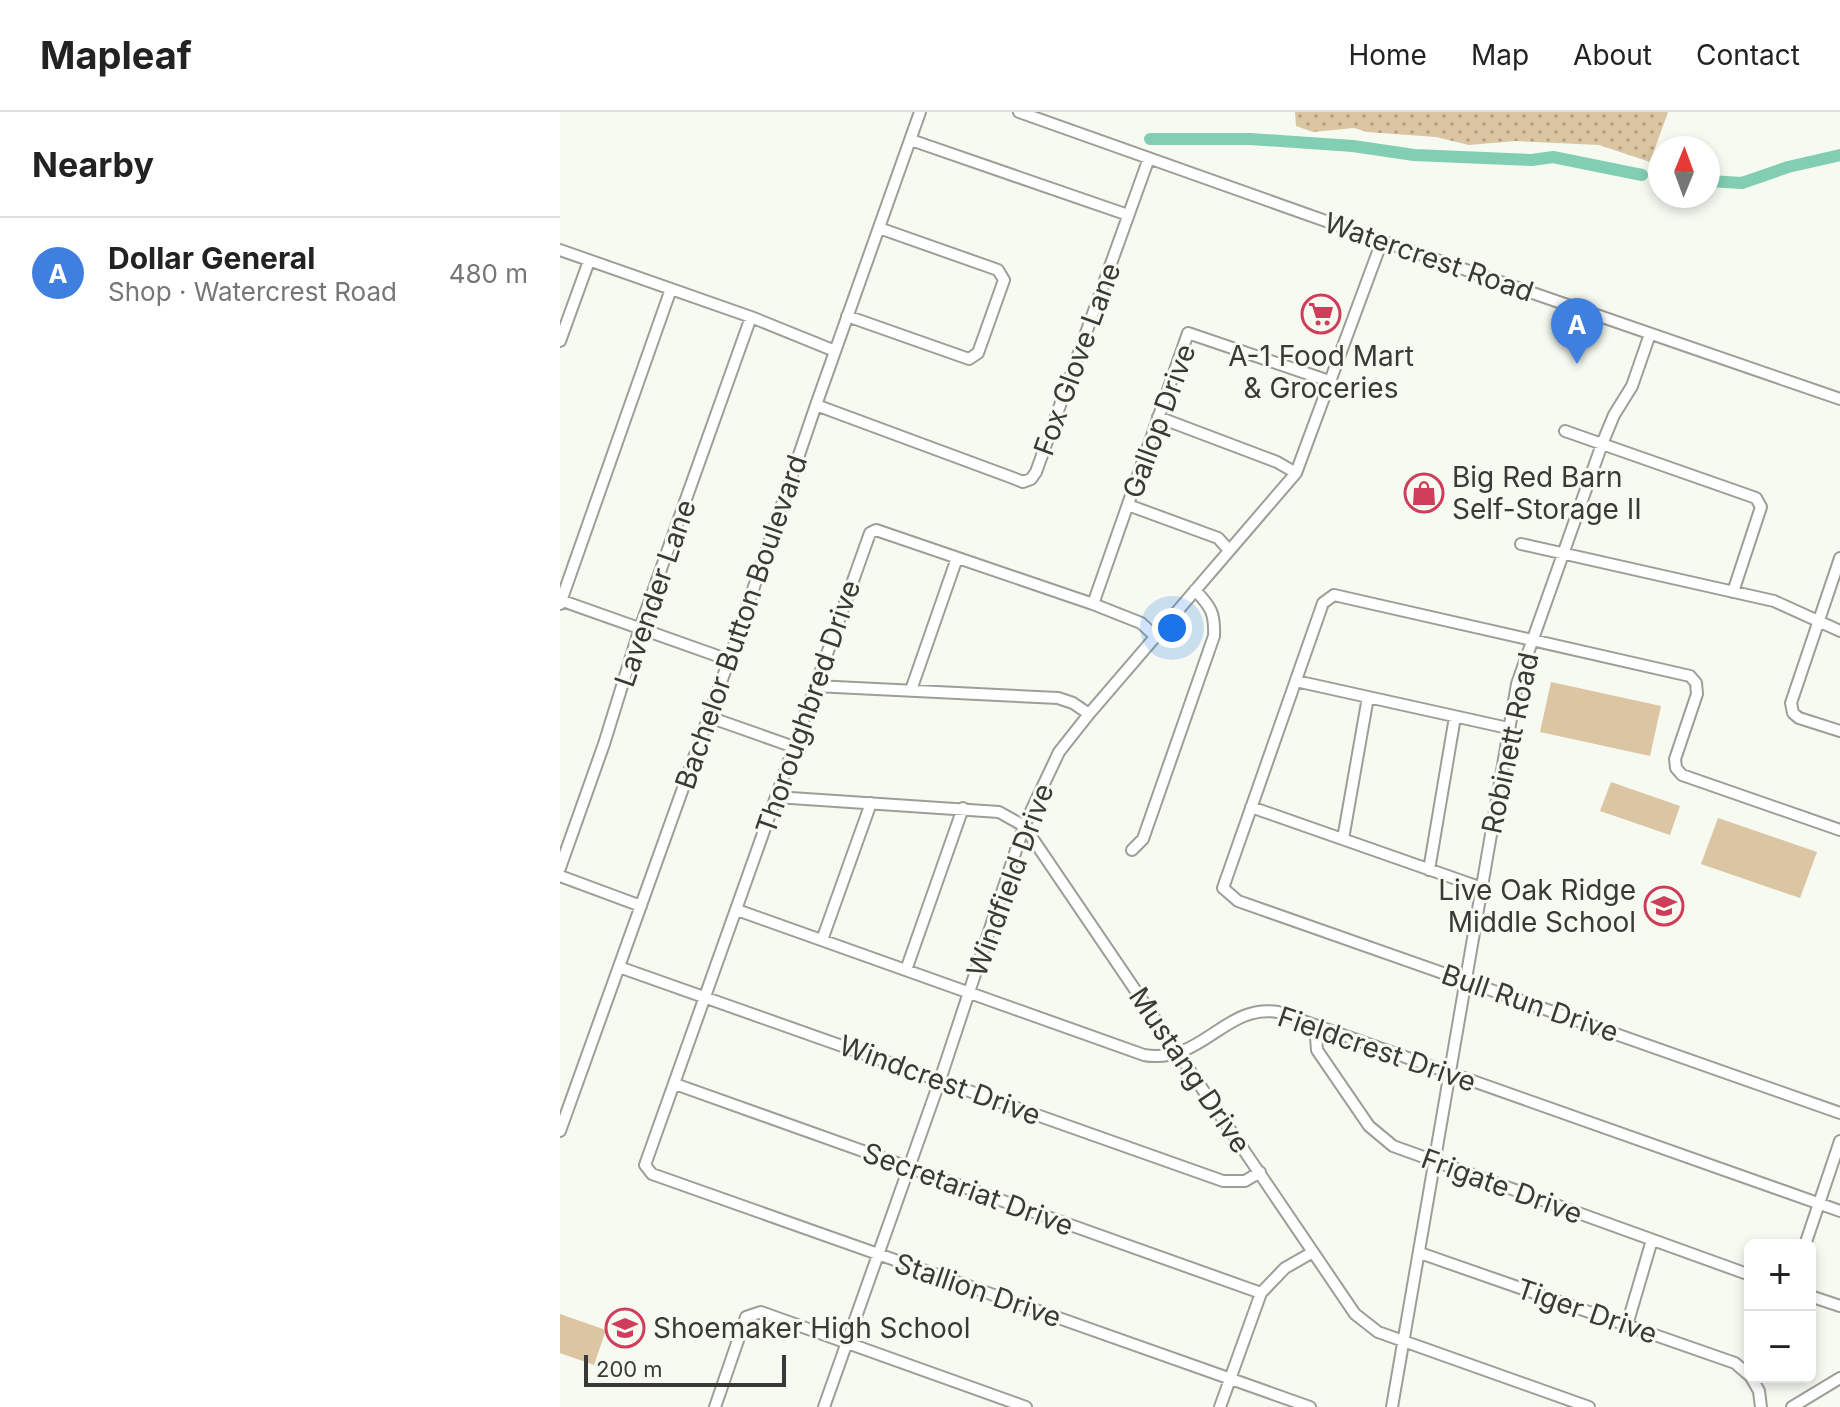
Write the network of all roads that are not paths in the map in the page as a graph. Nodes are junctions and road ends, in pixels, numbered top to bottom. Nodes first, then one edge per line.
1 (920, 112) edge
2 (1019, 112) edge
3 (911, 140) junction
4 (1149, 158) junction
5 (1128, 215) junction
6 (879, 228) junction
7 (1382, 241) junction
8 (560, 250) edge
9 (589, 261) junction
10 (671, 289) junction
11 (847, 316) junction
12 (751, 317) junction
13 (1650, 334) junction
14 (560, 341) edge
15 (835, 351) junction
16 (1332, 382) junction
17 (1840, 399) edge
18 (816, 405) junction
19 (1158, 417) junction
20 (1565, 431) dead end
21 (1602, 444) junction
22 (1296, 473) junction
23 (1128, 505) junction
24 (1521, 544) dead end
25 (1229, 550) junction
26 (1562, 553) junction
27 (957, 558) junction
28 (1840, 558) edge
29 (1195, 590) junction
30 (1733, 592) junction
31 (560, 601) edge
32 (1093, 604) junction
33 (1819, 622) junction
34 (640, 628) junction
35 (1840, 631) edge
36 (1156, 637) junction
37 (1532, 639) junction
38 (729, 660) junction
39 (1296, 681) junction
40 (815, 686) junction
41 (911, 690) junction
42 (1368, 697) junction
43 (1089, 714) junction
44 (709, 717) junction
45 (1455, 717) junction
46 (1508, 728) junction
47 (1840, 731) edge
48 (794, 747) junction
49 (776, 797) junction
50 (871, 803) junction
51 (1251, 807) junction
52 (963, 808) junction
53 (1024, 826) junction
54 (1840, 830) edge
55 (1343, 839) junction
56 (1132, 850) dead end
57 (560, 868) edge
58 (1429, 870) junction
59 (560, 876) edge
60 (1482, 888) junction
61 (641, 906) junction
62 (737, 910) junction
63 (822, 940) junction
64 (619, 967) junction
65 (906, 970) junction
66 (1467, 981) junction
67 (970, 993) junction
68 (706, 998) junction
69 (1319, 1027) junction
70 (1179, 1054) junction
71 (1452, 1073) junction
72 (940, 1080) junction
73 (675, 1084) junction
74 (1840, 1113) edge
75 (560, 1131) edge
76 (1840, 1141) edge
77 (1436, 1163) junction
78 (908, 1167) junction
79 (647, 1170) joint
80 (1260, 1172) junction
81 (1819, 1204) junction
82 (1840, 1211) edge
83 (1807, 1239) edge
84 (1652, 1240) junction
85 (1313, 1252) junction
86 (1420, 1253) junction
87 (878, 1255) junction
88 (1744, 1273) edge
89 (1261, 1293) junction
90 (1816, 1298) edge
91 (1840, 1306) edge
92 (1627, 1325) junction
93 (1405, 1341) junction
94 (847, 1344) junction
95 (1744, 1371) edge
96 (1840, 1378) edge
97 (1230, 1379) junction
98 (1754, 1383) edge
99 (715, 1407) edge
100 (824, 1407) edge
101 (1026, 1407) edge
102 (1220, 1407) edge
103 (1310, 1407) edge
104 (1392, 1407) edge
105 (1589, 1407) edge
106 (1761, 1407) edge
107 (1792, 1407) edge

1 - 3 street, Bachelor Button Boulevard
2 - 4 street, Watercrest Road
3 - 5 street
3 - 6 street, Bachelor Button Boulevard
4 - 5 street, Fox Glove Lane
4 - 7 street, Watercrest Road
5 - 18 street, Fox Glove Lane
6 - 11 street, Bachelor Button Boulevard
6 - 11 street
7 - 13 street, Watercrest Road
7 - 16 street, Windfield Drive
8 - 9 street
9 - 10 street
9 - 14 street
10 - 12 street
10 - 31 street
11 - 15 street, Bachelor Button Boulevard
12 - 15 street
12 - 34 street, Lavender Lane
13 - 17 street, Watercrest Road
13 - 21 street, Robinett Road
15 - 18 street, Bachelor Button Boulevard
16 - 19 street, Gallop Drive
16 - 22 street, Windfield Drive
18 - 38 street, Bachelor Button Boulevard
19 - 22 street
19 - 23 street, Gallop Drive
20 - 21 street
21 - 26 street, Robinett Road
21 - 30 street
22 - 25 street, Windfield Drive
23 - 25 street
23 - 32 street, Gallop Drive
24 - 26 street
25 - 29 street, Windfield Drive
26 - 30 street
26 - 37 street, Robinett Road
27 - 32 street, Thoroughbred Drive
27 - 40 street, Thoroughbred Drive
27 - 41 street
28 - 33 street
29 - 36 street, Windfield Drive
29 - 56 street
30 - 33 street
31 - 34 street
32 - 36 street, Thoroughbred Drive
33 - 35 street
33 - 47 street
34 - 38 street
34 - 57 street, Lavender Lane
36 - 43 street, Windfield Drive
37 - 39 street
37 - 46 street, Robinett Road
37 - 54 street
38 - 44 street, Bachelor Button Boulevard
39 - 42 street
39 - 51 street
40 - 41 street
40 - 48 street, Thoroughbred Drive
41 - 43 street
42 - 45 street
42 - 55 street
43 - 53 street, Windfield Drive
44 - 48 street
44 - 61 street, Bachelor Button Boulevard
45 - 46 street
45 - 58 street
46 - 60 street, Robinett Road
48 - 49 street, Thoroughbred Drive
49 - 50 street
49 - 62 street, Thoroughbred Drive
50 - 52 street
50 - 63 street
51 - 55 street
51 - 66 street, Bull Run Drive
52 - 53 street
52 - 65 street
53 - 67 street, Windfield Drive
53 - 70 street, Mustang Drive
55 - 58 street
58 - 60 street
59 - 61 street
60 - 66 street, Robinett Road
61 - 64 street, Bachelor Button Boulevard
62 - 63 street
62 - 68 street, Thoroughbred Drive
63 - 65 street
64 - 68 street, Windcrest Drive
64 - 75 street, Bachelor Button Boulevard
65 - 67 street
66 - 71 street, Robinett Road
66 - 74 street, Bull Run Drive
67 - 70 street
67 - 72 street, Windfield Drive
68 - 72 street, Windcrest Drive
68 - 73 street, Thoroughbred Drive
69 - 70 street, Fieldcrest Drive
69 - 71 street, Fieldcrest Drive
69 - 77 street, Frigate Drive
70 - 80 street, Mustang Drive
71 - 77 street, Robinett Road
71 - 81 street, Fieldcrest Drive
72 - 78 street, Windfield Drive
72 - 80 street, Windcrest Drive
73 - 78 street, Secretariat Drive
73 - 79 street, Thoroughbred Drive
76 - 81 street
77 - 84 street, Frigate Drive
77 - 86 street, Robinett Road
78 - 87 street, Windfield Drive
78 - 89 street, Secretariat Drive
79 - 87 street, Stallion Drive
80 - 85 street, Mustang Drive
81 - 82 street, Fieldcrest Drive
81 - 83 street
84 - 88 street, Frigate Drive
84 - 92 street
85 - 89 street
85 - 93 street, Mustang Drive
86 - 92 street, Tiger Drive
86 - 93 street, Robinett Road
87 - 94 street, Windfield Drive
87 - 97 street, Stallion Drive
89 - 97 street
90 - 91 street
92 - 95 street, Tiger Drive
93 - 104 street, Robinett Road
93 - 105 street, Mustang Drive
94 - 99 street
94 - 100 street, Windfield Drive
94 - 101 street
96 - 107 street
97 - 102 street
97 - 103 street, Stallion Drive
98 - 106 street, Tiger Drive

